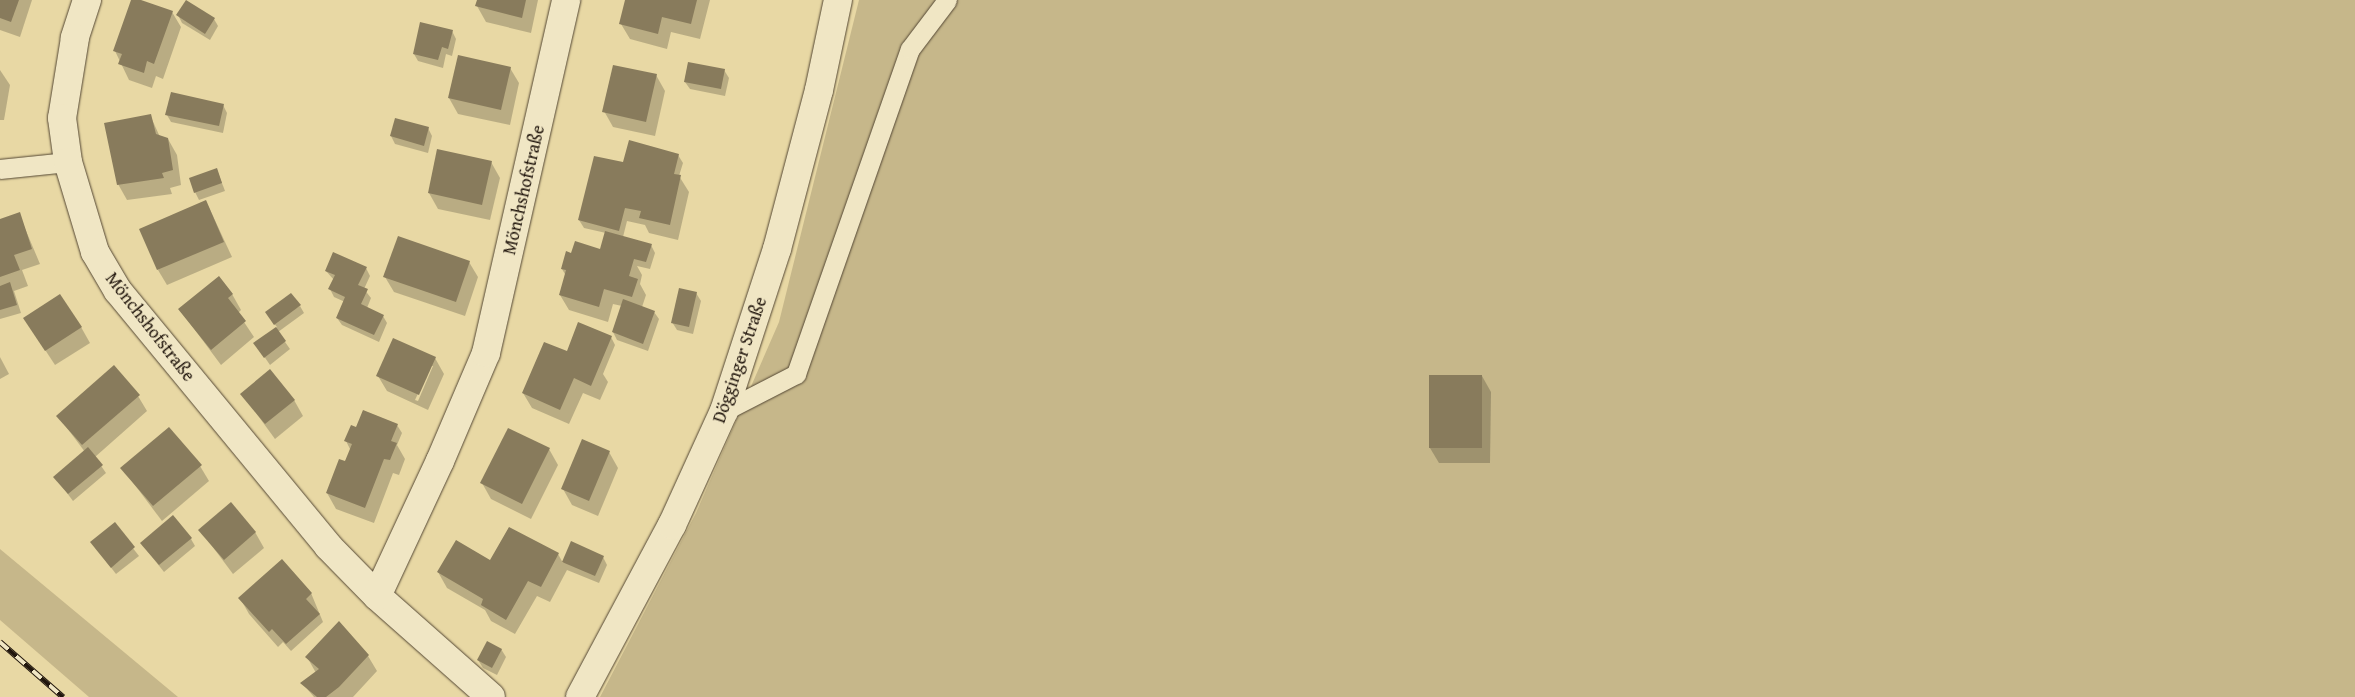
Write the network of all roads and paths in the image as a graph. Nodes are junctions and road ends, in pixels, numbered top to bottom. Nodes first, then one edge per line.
1 (88, 0) edge
2 (566, 0) edge
3 (838, 0) edge
4 (947, 0) edge
5 (68, 162) junction
6 (0, 169) edge
7 (724, 411) junction
8 (376, 596) junction
9 (491, 697) edge
10 (580, 697) edge

1 - 5 street, Mönchshofstraße
2 - 8 street, Mönchshofstraße
3 - 7 street, Dögginger Straße
4 - 7 lane
5 - 6 lane
5 - 8 street, Mönchshofstraße
7 - 10 street, Dögginger Straße
8 - 9 street, Mönchshofstraße

